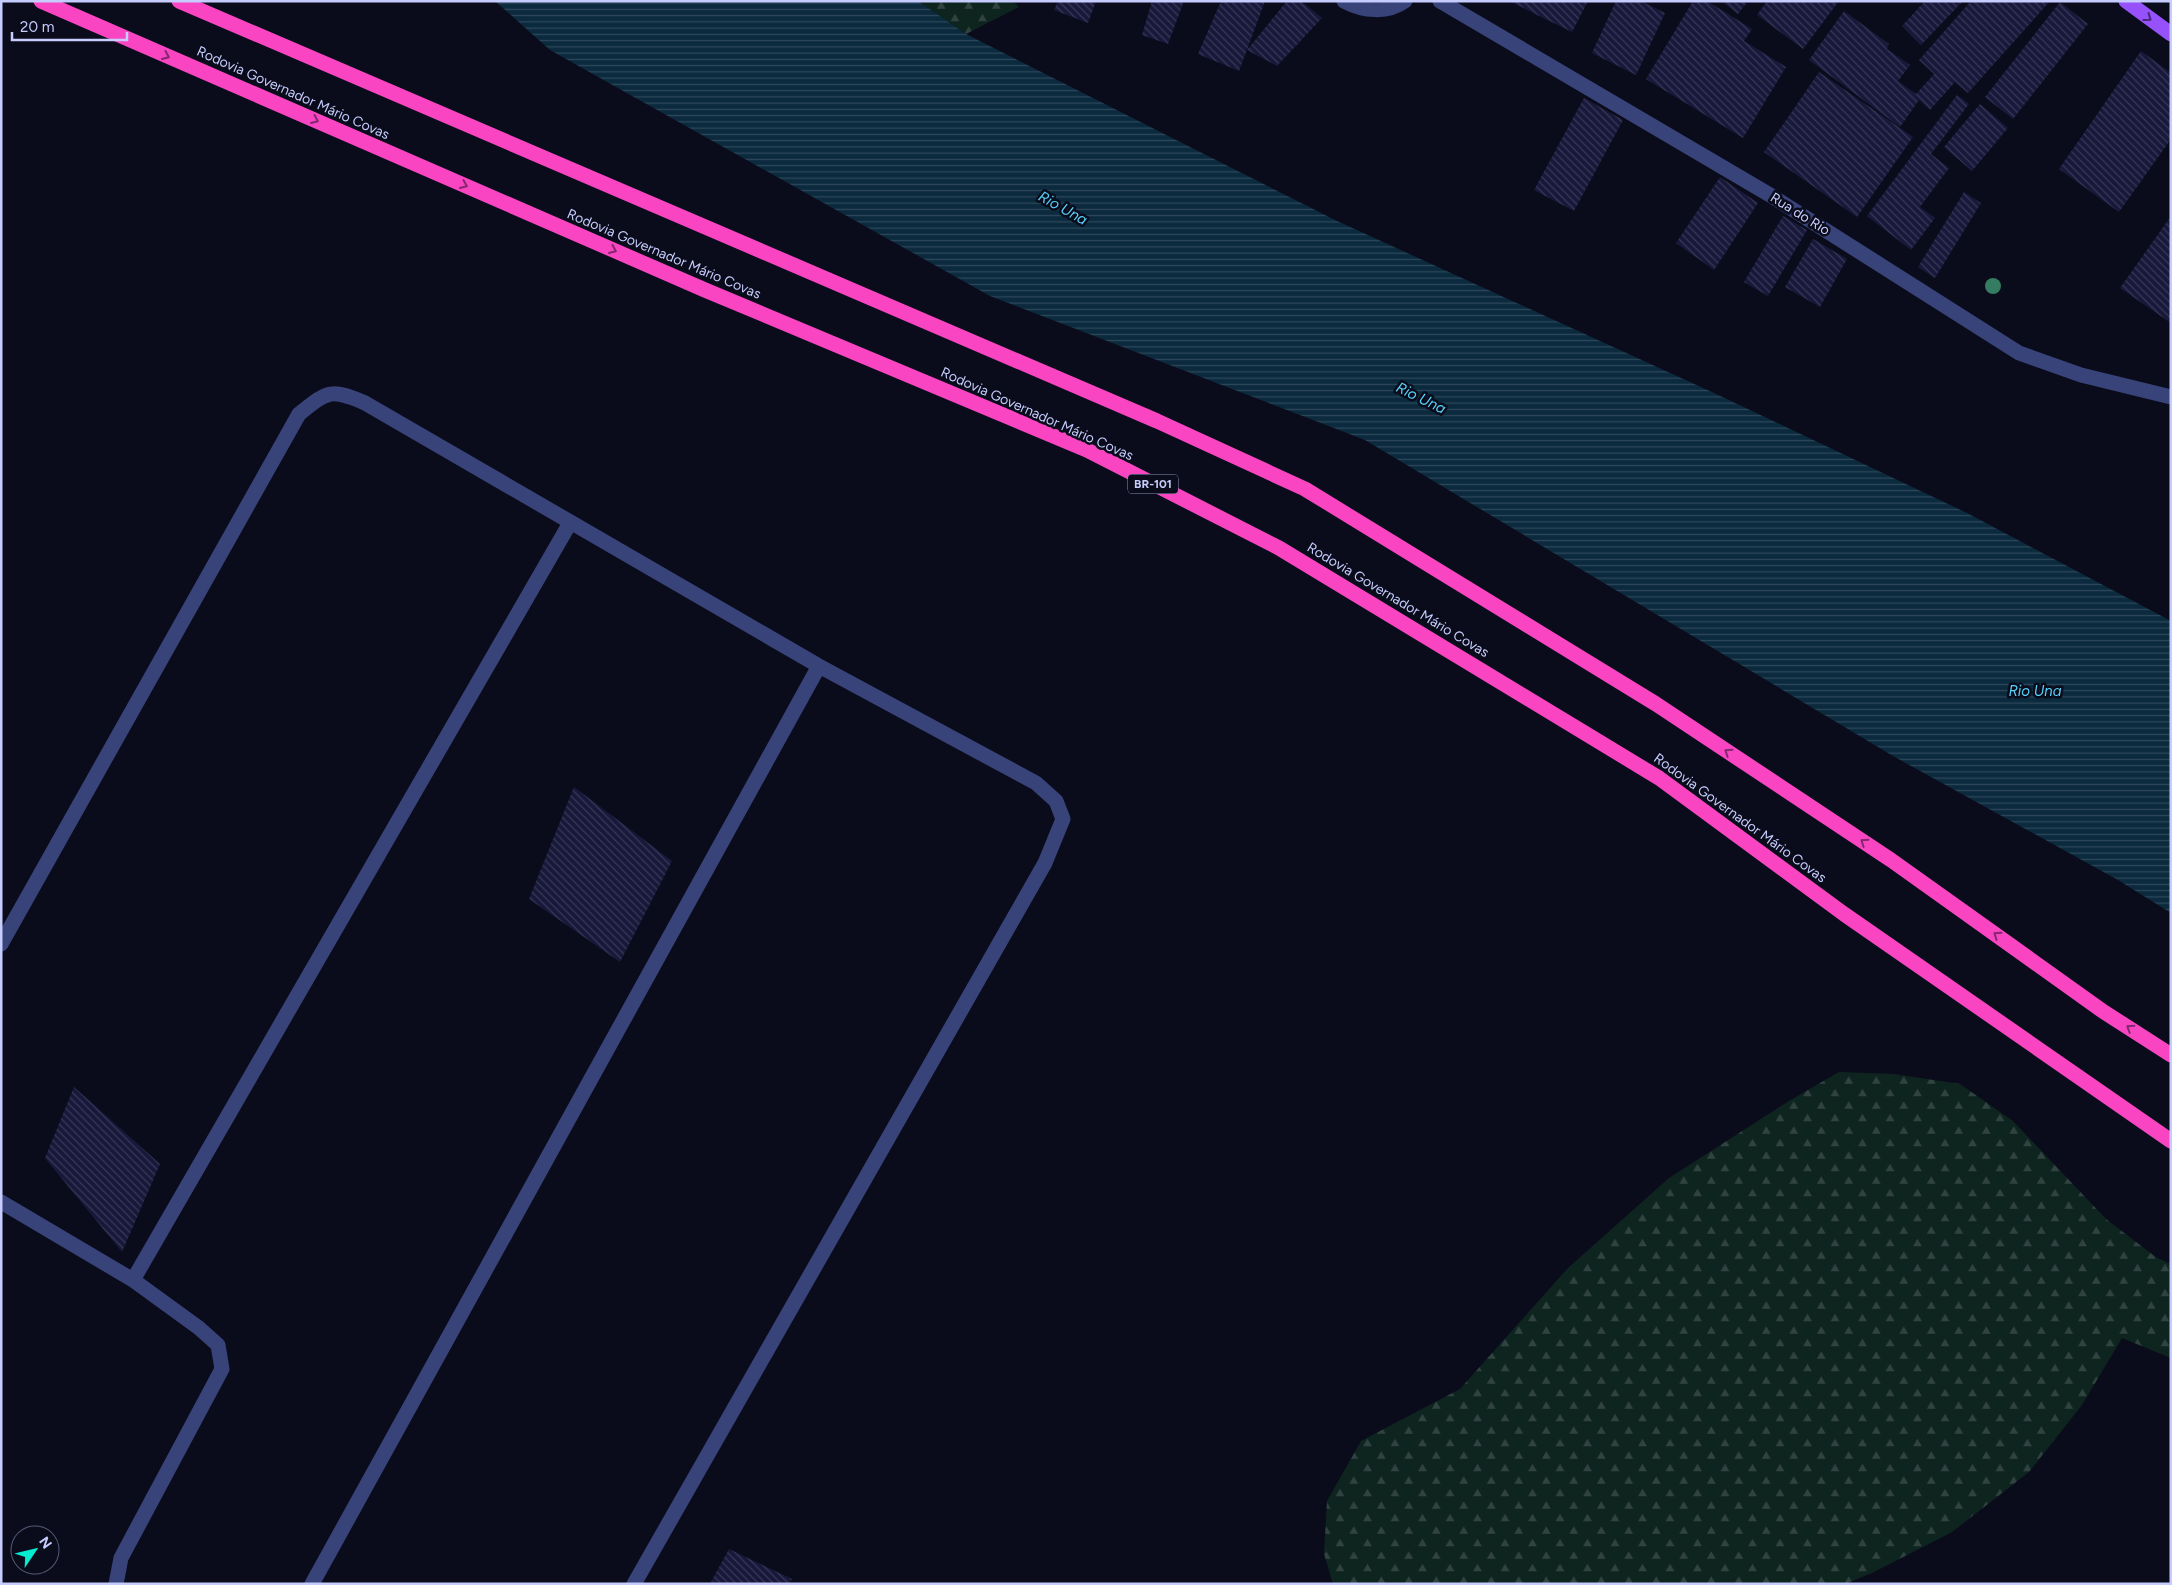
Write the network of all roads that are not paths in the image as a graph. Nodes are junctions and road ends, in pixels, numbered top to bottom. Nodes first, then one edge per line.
1 (40, 1) edge
2 (179, 1) edge
3 (1344, 1) edge
4 (1405, 1) edge
5 (1440, 1) edge
6 (2126, 1) edge
7 (2171, 34) edge
8 (2171, 397) edge
9 (570, 523) junction
10 (818, 666) junction
11 (1, 944) edge
12 (2171, 1055) edge
13 (2171, 1141) edge
14 (1, 1202) edge
15 (133, 1280) junction
16 (116, 1584) edge
17 (312, 1584) edge
18 (634, 1584) edge

1 -> 13 highway, Rodovia Governador Mário Covas / BR-101
12 -> 2 highway
3 - 4 street
5 - 8 street, Rua do Rio
6 -> 7 main road
9 - 10 street
9 - 11 street
9 - 15 street
10 - 17 street
10 - 18 street
14 - 15 street
15 - 16 street

